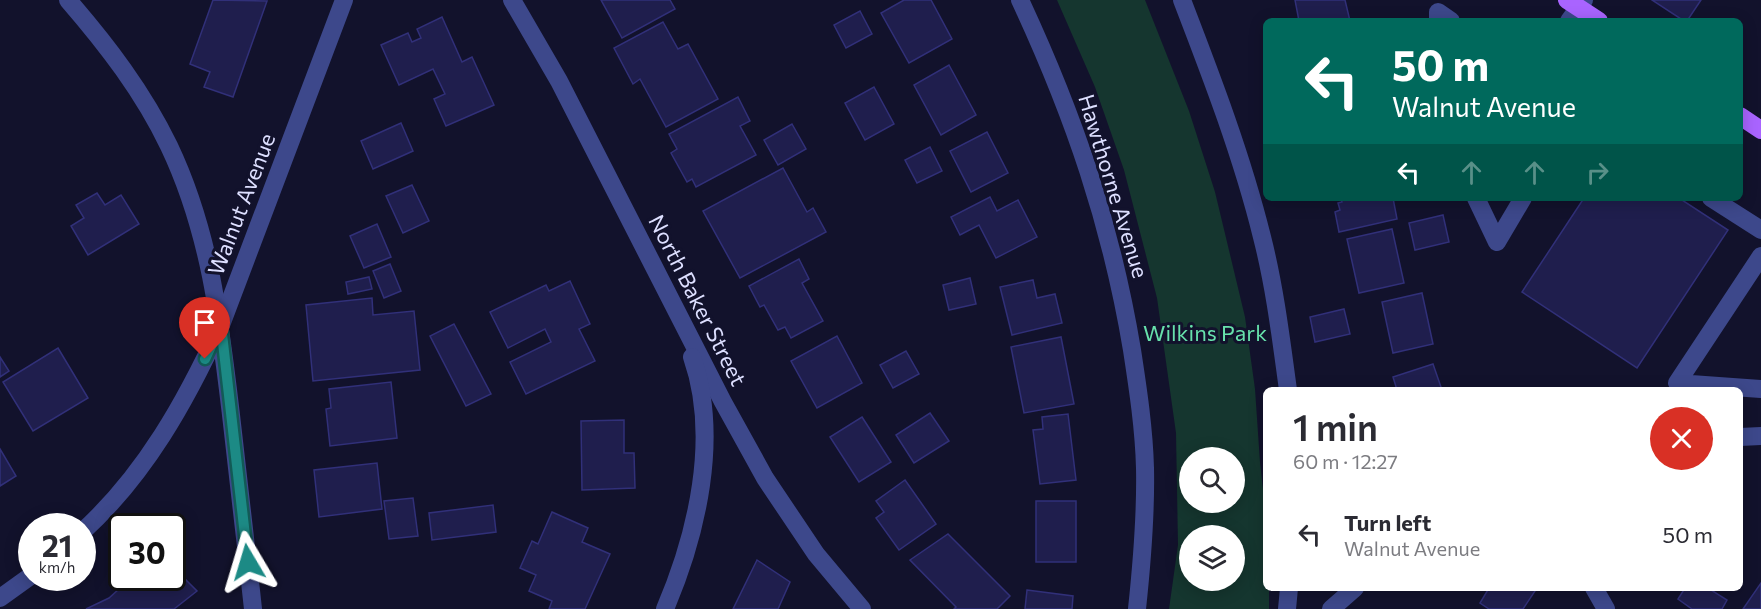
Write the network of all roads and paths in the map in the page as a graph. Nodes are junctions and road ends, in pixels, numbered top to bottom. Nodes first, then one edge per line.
1 (69, 0) edge
2 (344, 0) edge
3 (512, 0) edge
4 (1020, 0) edge
5 (1182, 0) edge
6 (1575, 7) edge
7 (1438, 18) edge
8 (1447, 18) edge
9 (1594, 18) edge
10 (1743, 118) edge
11 (1761, 130) edge
12 (1477, 201) edge
13 (1521, 201) edge
14 (1717, 201) edge
15 (1761, 230) edge
16 (1761, 256) edge
17 (673, 303) junction
18 (221, 325) junction
19 (1288, 387) edge
20 (1733, 387) edge
21 (1743, 388) edge
22 (1761, 389) edge
23 (1761, 436) edge
24 (1743, 437) edge
25 (96, 517) edge
26 (18, 585) edge
27 (1289, 591) edge
28 (1352, 591) edge
29 (1596, 591) edge
30 (0, 598) edge
31 (253, 609) edge
32 (664, 609) edge
33 (862, 609) edge
34 (1137, 609) edge
35 (1287, 609) edge
36 (1331, 609) edge
37 (1606, 609) edge

1 - 18 street
2 - 18 street, Walnut Avenue
3 - 17 street, North Baker Street
4 - 34 street, Hawthorne Avenue
5 - 19 street
6 - 9 main road
7 - 8 street
10 - 11 main road
12 - 13 street
14 - 15 street
16 - 20 street
17 - 32 street
17 - 33 street, North Baker Street
18 - 25 street, Walnut Avenue
18 - 31 street
21 - 22 street
23 - 24 street
26 - 30 street
27 - 35 street
28 - 36 street
29 - 37 street

